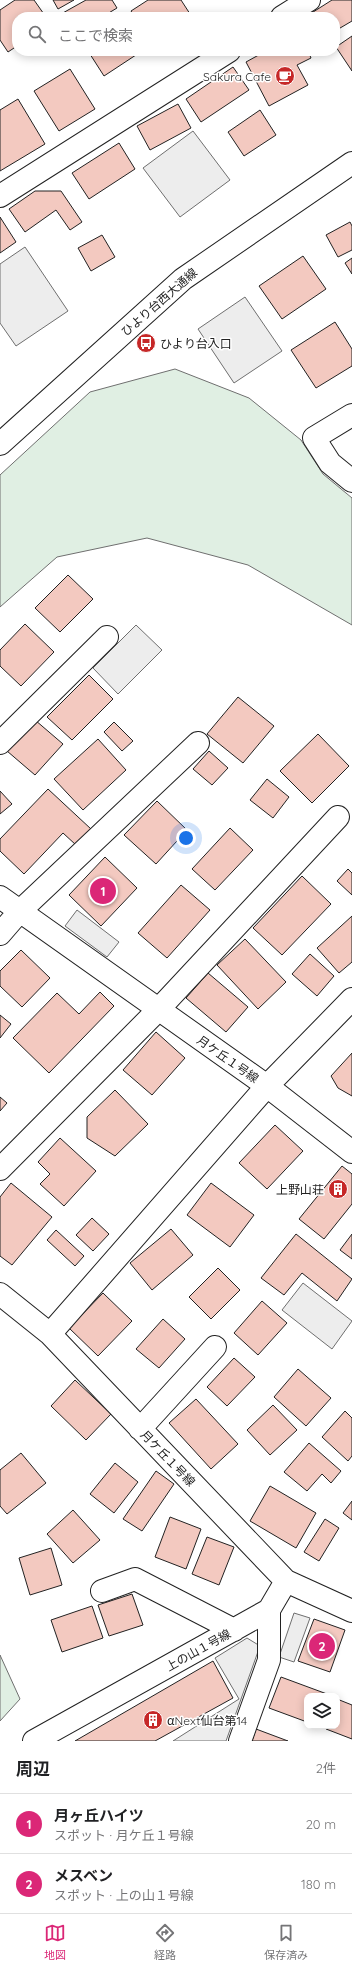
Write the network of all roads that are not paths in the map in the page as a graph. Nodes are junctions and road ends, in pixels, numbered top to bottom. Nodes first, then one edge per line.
1 (309, 0) edge
2 (290, 12) edge
3 (221, 56) edge
4 (352, 163) edge
5 (0, 196) edge
6 (352, 415) edge
7 (0, 444) edge
8 (352, 481) edge
9 (107, 637) dead end
10 (0, 743) edge
11 (198, 743) dead end
12 (338, 817) dead end
13 (0, 897) edge
14 (19, 912) junction
15 (0, 934) edge
16 (352, 999) edge
17 (158, 1010) junction
18 (267, 1086) junction
19 (352, 1152) edge
20 (0, 1169) edge
21 (0, 1294) edge
22 (50, 1334) junction
23 (215, 1347) dead end
24 (140, 1429) junction
25 (286, 1581) junction
26 (102, 1591) dead end
27 (269, 1610) junction
28 (352, 1611) edge
29 (234, 1630) junction
30 (34, 1741) edge
31 (240, 1741) edge

1 - 2 street
3 - 5 street
4 - 7 street, ひより台西大通線
6 - 8 street
9 - 10 street
11 - 14 street
12 - 17 street
13 - 14 street, 月ケ丘１号線
14 - 15 street
14 - 17 street, 月ケ丘１号線
16 - 18 street
17 - 18 street, 月ケ丘１号線
17 - 20 street
18 - 19 street
18 - 22 street, 月ケ丘１号線
21 - 22 street, 月ケ丘１号線
22 - 24 street, 月ケ丘１号線
23 - 24 street
24 - 25 street, 月ケ丘１号線
25 - 27 street, 上の山１号線
25 - 28 street
26 - 29 street
27 - 29 street, 上の山１号線
27 - 31 street
29 - 30 street, 上の山１号線

